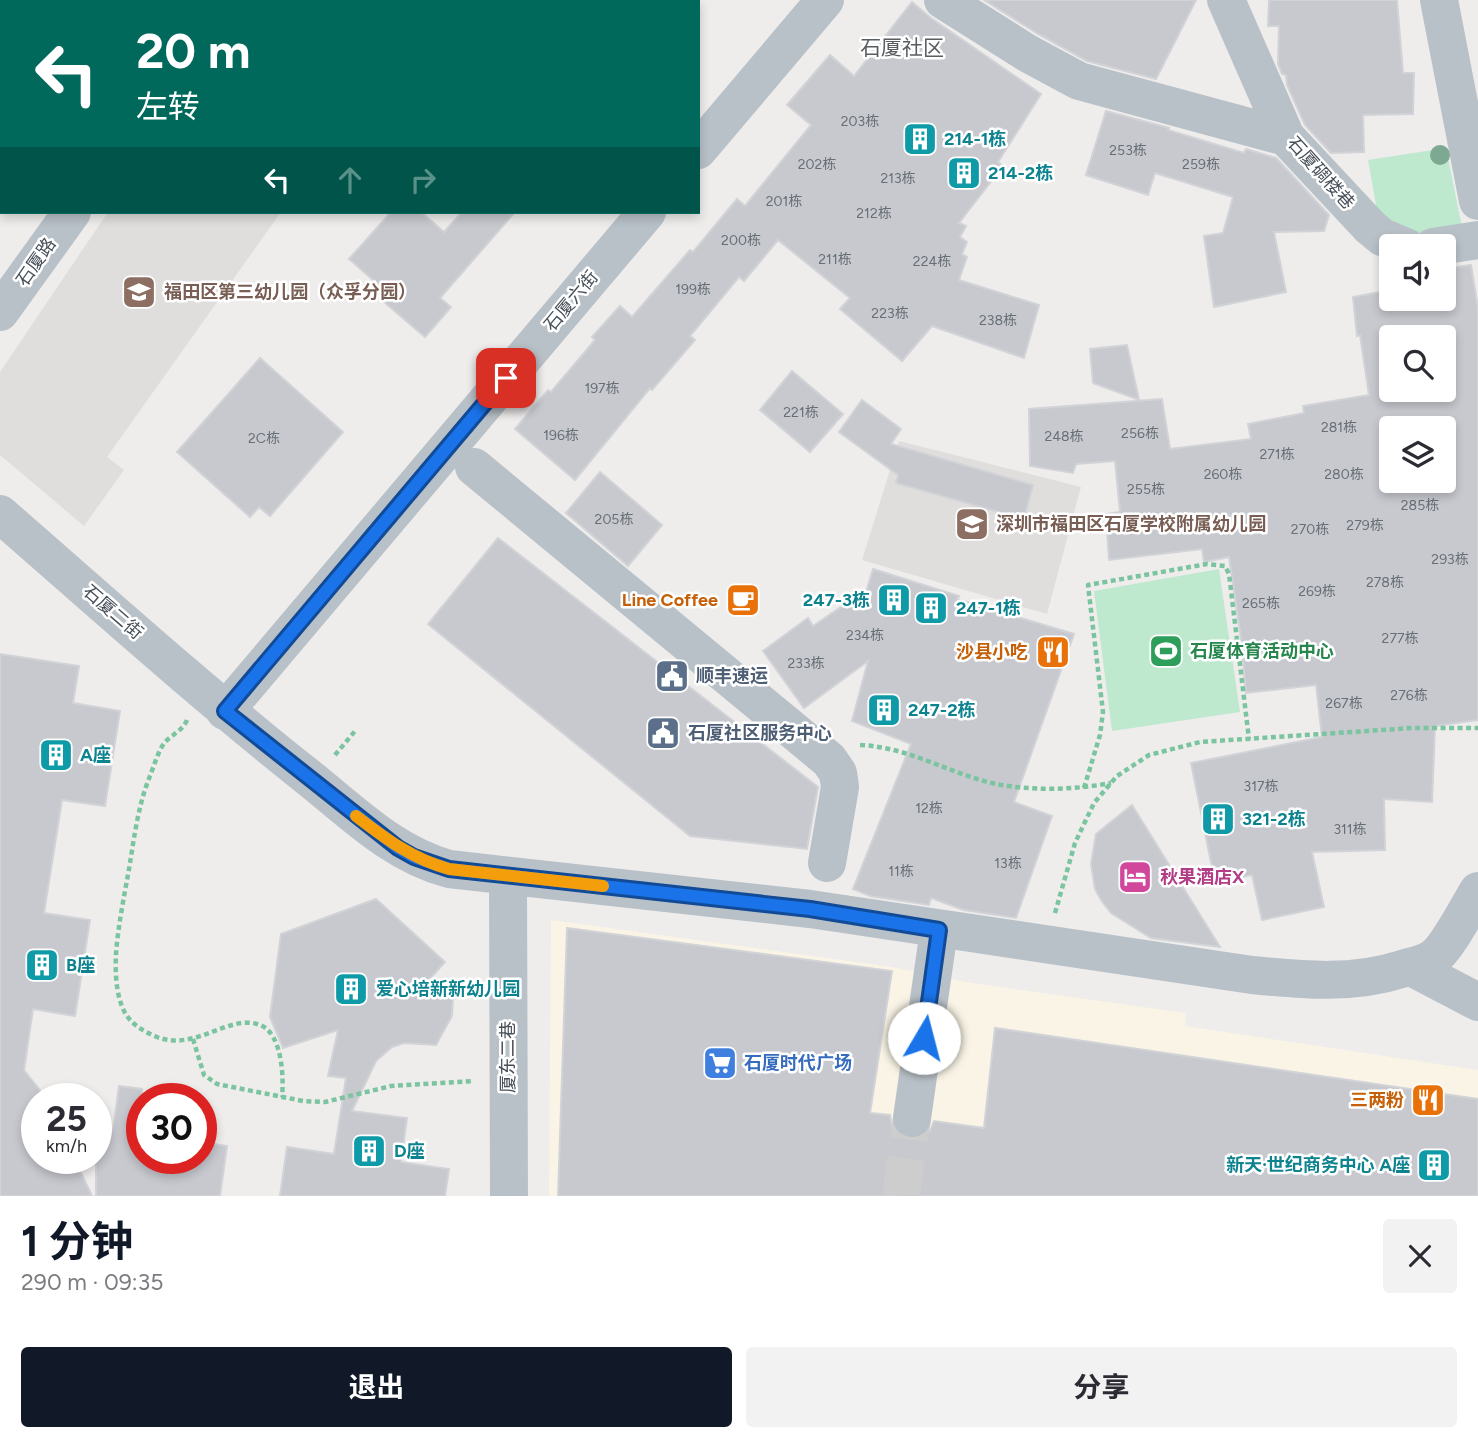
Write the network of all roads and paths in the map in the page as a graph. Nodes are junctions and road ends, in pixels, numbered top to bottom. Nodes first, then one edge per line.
1 (825, 0) edge
2 (943, 0) edge
3 (1226, 0) edge
4 (1439, 0) edge
5 (1286, 137) junction
6 (700, 148) edge
7 (1478, 201) edge
8 (71, 214) edge
9 (645, 214) edge
10 (1379, 234) edge
11 (1478, 240) edge
12 (1456, 243) edge
13 (0, 312) edge
14 (474, 467) dead end
15 (0, 514) edge
16 (225, 711) junction
17 (185, 726) dead end
18 (1478, 728) edge
19 (1249, 739) junction
20 (826, 757) junction
21 (1112, 782) junction
22 (1084, 788) junction
23 (508, 876) junction
24 (1478, 891) edge
25 (818, 911) junction
26 (939, 930) junction
27 (1048, 945) junction
28 (1411, 967) junction
29 (1478, 1002) edge
30 (192, 1040) junction
31 (468, 1081) dead end
32 (282, 1097) junction
33 (912, 1118) tunnel mouth
34 (509, 1196) edge

1 - 6 street
2 - 5 street
3 - 5 street, 石厦碉楼巷
4 - 7 street
5 - 10 street, 石厦碉楼巷
8 - 13 street, 石厦路
9 - 16 street, 石厦六街
11 - 12 street
14 - 20 street
15 - 16 street, 石厦二街
16 - 23 street, 石厦二街
17 - 30 path
18 - 19 path
19 - 21 path
19 - 22 path
20 - 22 path
20 - 25 street
21 - 22 path
21 - 27 path
23 - 25 street, 石厦二街
23 - 34 street, 厦东二巷
24 - 28 street, 石厦二街
25 - 26 street, 石厦二街
26 - 27 street, 石厦二街
26 - 33 street
27 - 28 street, 石厦二街
28 - 29 street
30 - 32 path
30 - 32 path
31 - 32 path

